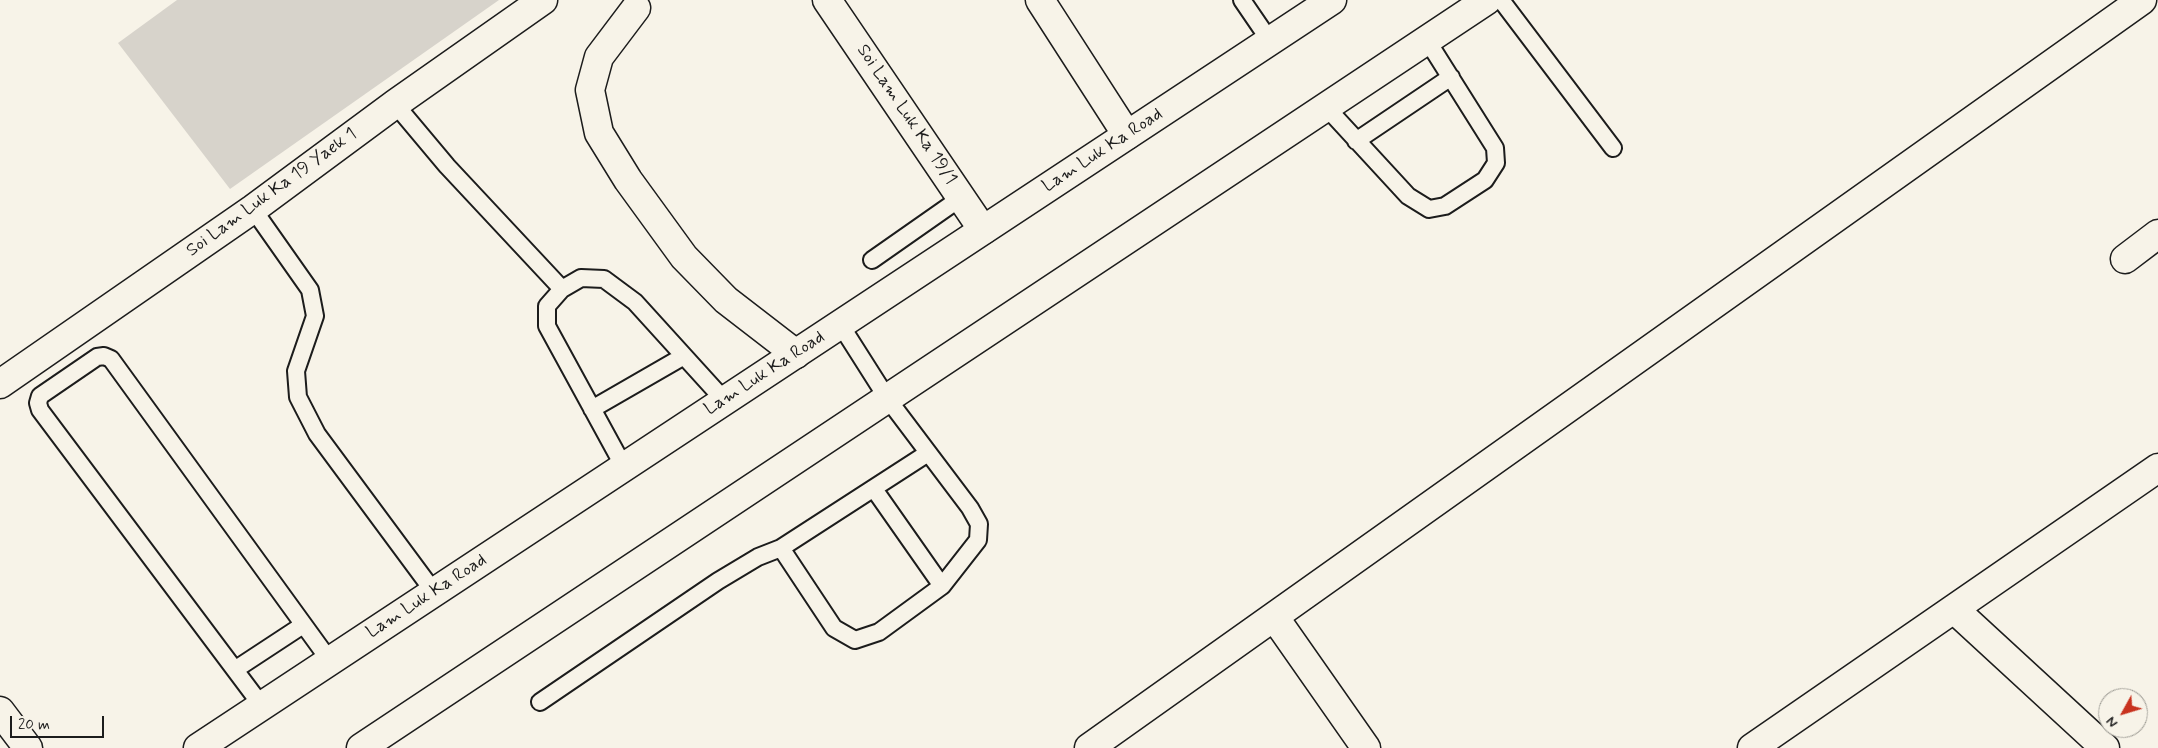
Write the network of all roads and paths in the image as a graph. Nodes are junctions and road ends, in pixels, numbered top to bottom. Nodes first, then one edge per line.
1 (543, 0) edge
2 (827, 0) edge
3 (1040, 0) edge
4 (1242, 0) edge
5 (1332, 0) edge
6 (1487, 0) edge
7 (1501, 0) edge
8 (2142, 0) edge
9 (636, 8) dead end
10 (1270, 40) junction
11 (1427, 40) junction
12 (1451, 77) junction
13 (395, 104) junction
14 (1326, 107) junction
15 (1126, 135) junction
16 (1356, 141) junction
17 (1612, 148) dead end
18 (962, 197) junction
19 (253, 209) junction
20 (983, 230) junction
21 (2158, 234) edge
22 (2125, 259) dead end
23 (872, 260) dead end
24 (562, 289) junction
25 (840, 324) junction
26 (796, 354) junction
27 (684, 356) junction
28 (0, 384) edge
29 (887, 398) junction
30 (724, 400) junction
31 (592, 410) junction
32 (928, 453) junction
33 (624, 467) junction
34 (2158, 468) edge
35 (874, 489) junction
36 (781, 548) junction
37 (942, 586) junction
38 (434, 592) junction
39 (1954, 609) junction
40 (1275, 618) junction
41 (303, 625) junction
42 (330, 661) junction
43 (236, 670) junction
44 (540, 702) dead end
45 (262, 706) junction
46 (0, 711) edge
47 (28, 748) edge
48 (198, 748) edge
49 (361, 748) edge
50 (1089, 748) edge
51 (1366, 748) edge
52 (1752, 748) edge
53 (2106, 748) edge

1 - 13 street, Soi Lam Luk Ka 19 Yaek 1
2 - 18 street, Soi Lam Luk Ka 19/1
3 - 15 street
4 - 10 lane
5 - 10 street, Lam Luk Ka Road
6 - 11 street
7 - 17 lane
8 - 40 street
9 - 26 street
10 - 15 street, Lam Luk Ka Road
11 - 12 lane
11 - 14 street
12 - 16 lane
12 - 16 lane
13 - 19 street, Soi Lam Luk Ka 19 Yaek 1
13 - 24 lane
14 - 16 lane
14 - 29 street
15 - 20 street, Lam Luk Ka Road
18 - 20 street, Soi Lam Luk Ka 19/1
18 - 23 lane
19 - 28 street, Soi Lam Luk Ka 19 Yaek 1
19 - 38 lane
20 - 25 street, Lam Luk Ka Road
21 - 22 street
24 - 27 lane
24 - 31 lane
25 - 26 street, Lam Luk Ka Road
25 - 29 lane
26 - 30 street, Lam Luk Ka Road
27 - 30 lane
27 - 31 lane
29 - 32 lane
29 - 49 street
30 - 33 street, Lam Luk Ka Road
31 - 33 lane
32 - 35 lane
32 - 37 lane
33 - 38 street, Lam Luk Ka Road
34 - 39 street
35 - 36 lane
35 - 37 lane
36 - 37 lane
36 - 44 lane
38 - 42 street, Lam Luk Ka Road
39 - 52 street
39 - 53 street
40 - 50 street
40 - 51 street
41 - 42 lane
41 - 43 lane
41 - 43 lane
42 - 45 street, Lam Luk Ka Road
43 - 45 lane
45 - 48 street, Lam Luk Ka Road
46 - 47 street

